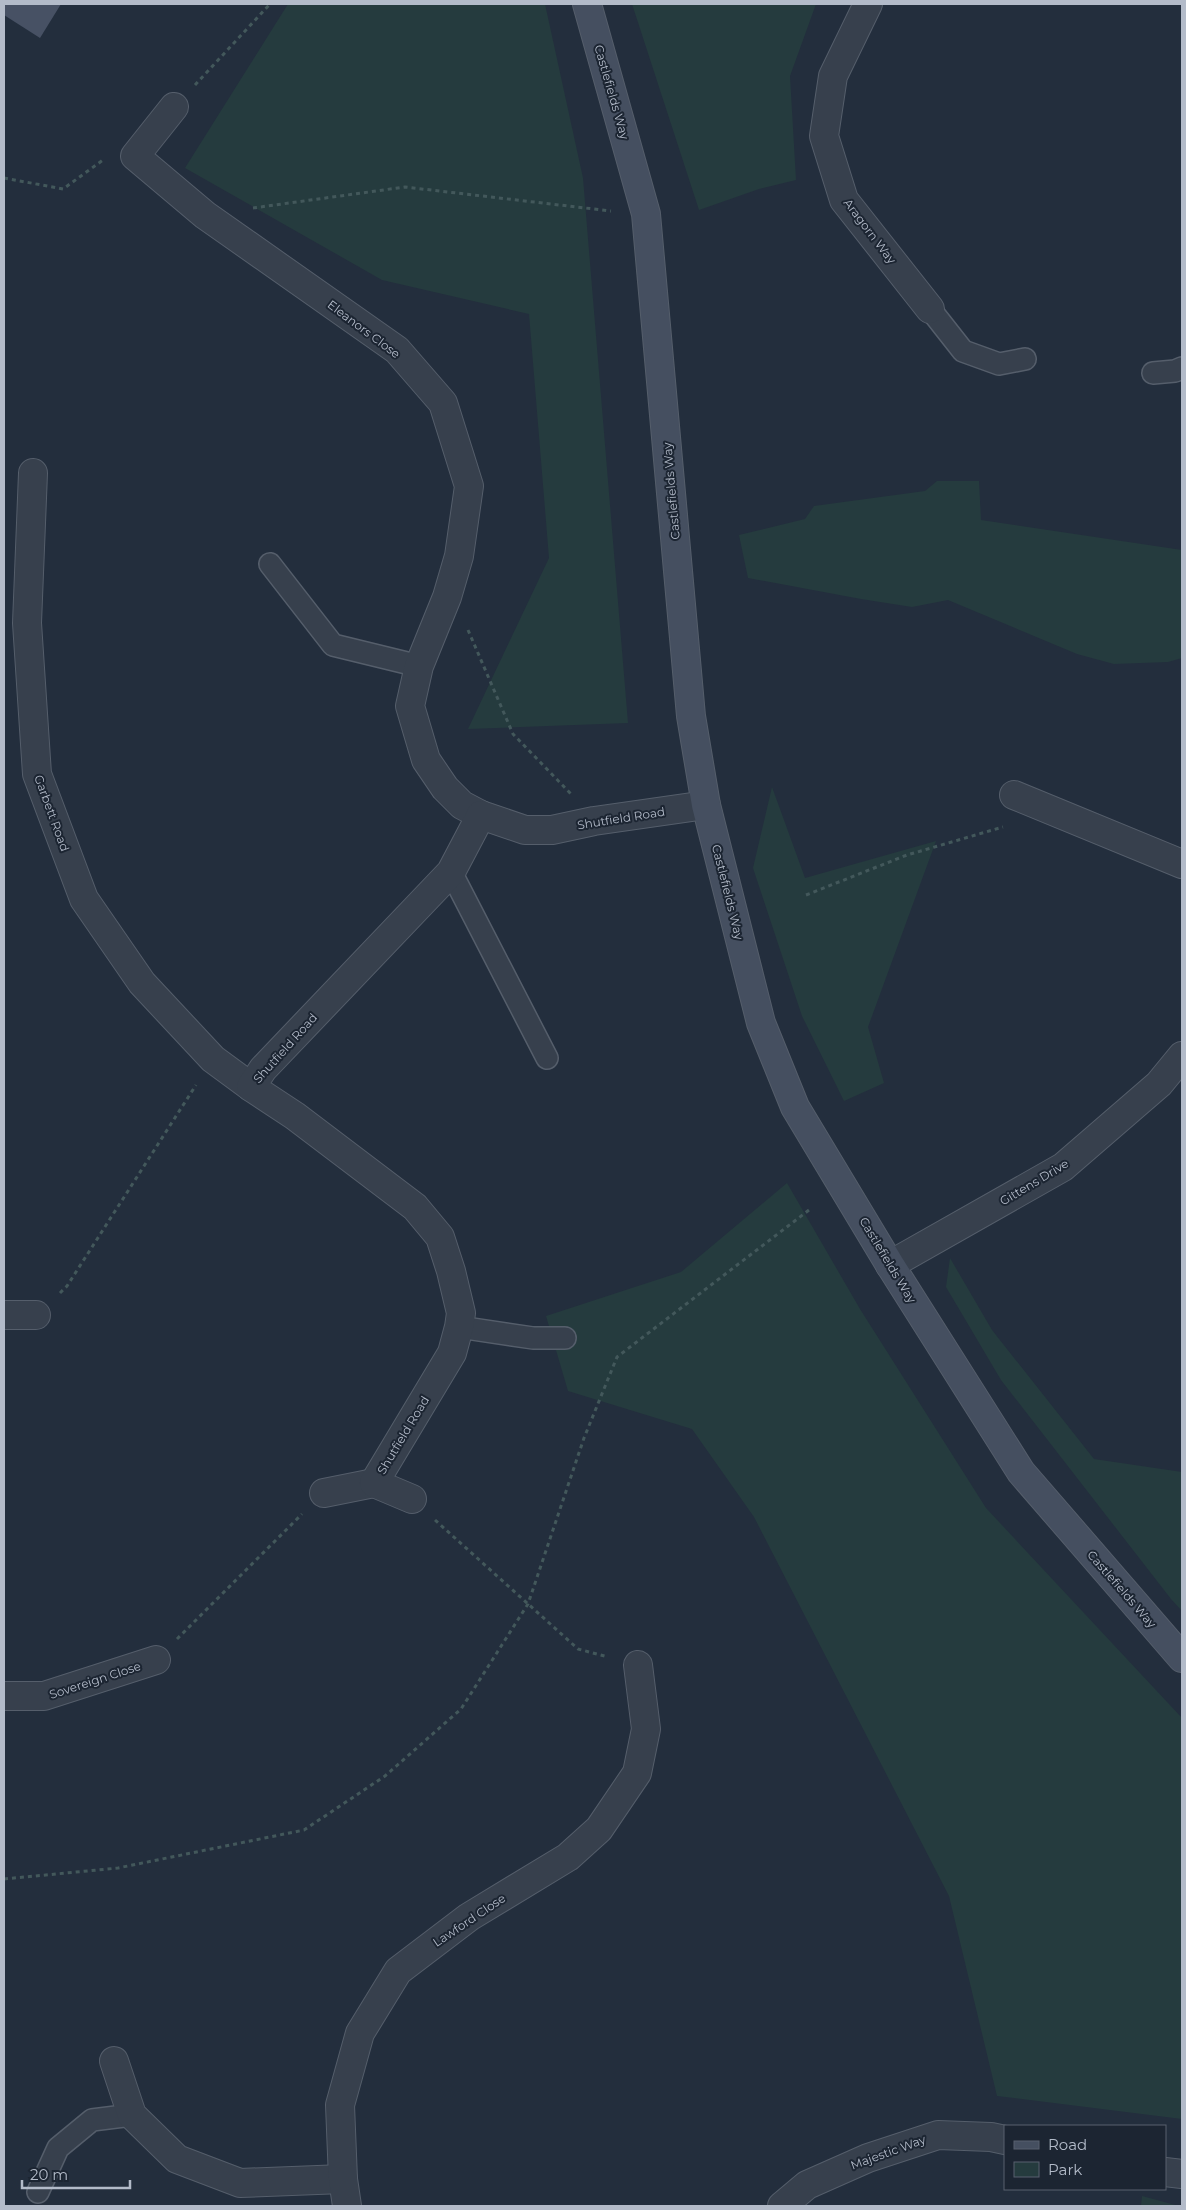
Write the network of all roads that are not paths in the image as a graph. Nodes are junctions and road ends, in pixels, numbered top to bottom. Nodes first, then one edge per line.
1 (587, 4) edge
2 (868, 4) edge
3 (174, 107) road end
4 (930, 309) joint
5 (1025, 359) dead end
6 (1182, 368) edge
7 (1153, 373) dead end
8 (33, 473) dead end
9 (270, 564) dead end
10 (419, 666) junction
11 (1024, 799) road end
12 (706, 804) junction
13 (480, 815) junction
14 (1182, 864) edge
15 (451, 872) junction
16 (1182, 1056) edge
17 (547, 1058) dead end
18 (250, 1087) junction
19 (890, 1265) junction
20 (4, 1315) edge
21 (36, 1315) road end
22 (459, 1327) junction
23 (565, 1338) dead end
24 (374, 1483) junction
25 (324, 1493) road end
26 (412, 1499) road end
27 (1182, 1658) edge
28 (156, 1660) road end
29 (638, 1665) road end
30 (4, 1696) edge
31 (114, 2061) dead end
32 (132, 2115) junction
33 (1004, 2140) edge
34 (1166, 2172) edge
35 (1182, 2174) edge
36 (343, 2179) junction
37 (38, 2192) dead end
38 (347, 2206) edge
39 (782, 2206) edge

1 - 12 main road, Castlefields Way
2 - 4 street, Aragorn Way
3 - 10 street, Eleanors Close
4 - 5 lane
6 - 7 lane
8 - 18 street, Garbett Road
9 - 10 lane
10 - 13 street, Eleanors Close
11 - 14 street
12 - 13 street, Shutfield Road
12 - 19 main road, Castlefields Way
13 - 15 street, Shutfield Road
15 - 17 lane
15 - 18 street, Shutfield Road
16 - 19 street, Gittens Drive
18 - 22 street, Shutfield Road
19 - 27 main road, Castlefields Way
20 - 21 street
22 - 23 lane
22 - 24 street, Shutfield Road
24 - 25 street, Shutfield Road
24 - 26 street, Shutfield Road
28 - 30 street, Sovereign Close
29 - 36 street, Lawford Close
31 - 32 street
32 - 36 street
32 - 37 lane
33 - 39 street, Majestic Way
34 - 35 street
36 - 38 street, Lawford Close

